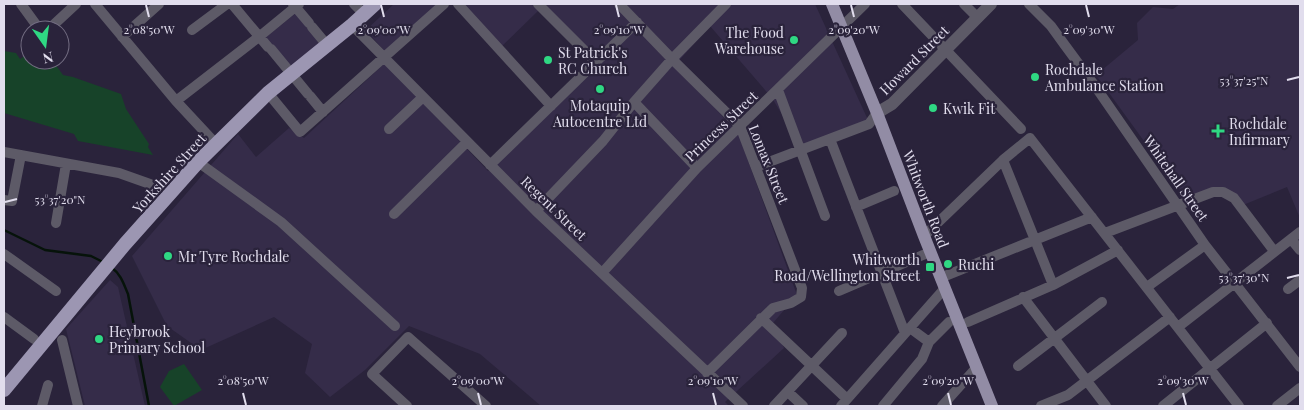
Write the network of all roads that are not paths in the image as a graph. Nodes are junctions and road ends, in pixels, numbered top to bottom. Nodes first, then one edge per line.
1 (22, 4) edge
2 (76, 4) edge
3 (95, 4) edge
4 (159, 4) edge
5 (227, 4) edge
6 (232, 4) edge
7 (354, 4) edge
8 (375, 4) edge
9 (444, 4) edge
10 (458, 4) edge
11 (538, 4) edge
12 (619, 4) edge
13 (726, 4) edge
14 (832, 4) edge
15 (864, 4) edge
16 (902, 4) edge
17 (964, 4) edge
18 (991, 4) edge
19 (1029, 4) edge
20 (296, 5) edge
21 (364, 14) junction
22 (978, 18) junction
23 (33, 20) edge
24 (59, 20) edge
25 (202, 22) junction
26 (637, 22) junction
27 (352, 25) junction
28 (841, 27) junction
29 (192, 30) dead end
30 (210, 32) dead end
31 (260, 36) junction
32 (122, 37) junction
33 (327, 45) junction
34 (946, 49) junction
35 (384, 58) junction
36 (672, 59) junction
37 (596, 62) junction
38 (292, 74) junction
39 (778, 90) junction
40 (268, 93) junction
41 (422, 97) junction
42 (176, 101) junction
43 (634, 102) junction
44 (551, 106) junction
45 (323, 112) junction
46 (877, 113) junction
47 (740, 126) junction
48 (389, 129) dead end
49 (1021, 129) dead end
50 (830, 139) junction
51 (467, 142) junction
52 (216, 144) junction
53 (799, 151) junction
54 (4, 152) edge
55 (21, 155) junction
56 (1003, 160) junction
57 (198, 162) junction
58 (66, 164) junction
59 (490, 165) junction
60 (756, 167) junction
61 (697, 168) junction
62 (894, 191) dead end
63 (169, 196) junction
64 (8, 200) edge
65 (1178, 205) junction
66 (856, 207) junction
67 (536, 211) junction
68 (394, 214) dead end
69 (825, 216) dead end
70 (1092, 217) junction
71 (56, 223) dead end
72 (1300, 232) edge
73 (1105, 233) junction
74 (924, 236) junction
75 (1291, 239) junction
76 (1035, 240) junction
77 (1205, 245) junction
78 (1118, 250) junction
79 (1300, 250) edge
80 (1274, 251) junction
81 (930, 252) junction
82 (4, 254) edge
83 (602, 273) junction
84 (882, 273) junction
85 (1300, 280) edge
86 (942, 283) junction
87 (1234, 283) junction
88 (51, 285) dead end
89 (1053, 285) junction
90 (1147, 287) junction
91 (1288, 289) dead end
92 (839, 291) dead end
93 (1023, 297) junction
94 (1102, 302) dead end
95 (4, 317) edge
96 (1170, 317) junction
97 (761, 318) junction
98 (949, 322) dead end
99 (968, 322) dead end
100 (1267, 323) junction
101 (396, 326) dead end
102 (1178, 327) junction
103 (907, 330) junction
104 (842, 333) dead end
105 (1054, 338) junction
106 (34, 339) dead end
107 (62, 340) dead end
108 (929, 342) junction
109 (1018, 366) dead end
110 (812, 367) junction
111 (1300, 367) edge
112 (976, 368) junction
113 (1210, 369) junction
114 (707, 372) junction
115 (1087, 381) junction
116 (48, 385) dead end
117 (6, 387) edge
118 (1300, 388) edge
119 (788, 392) junction
120 (844, 403) edge
121 (482, 405) edge
122 (42, 406) edge
123 (78, 406) edge
124 (407, 406) edge
125 (743, 406) edge
126 (774, 406) edge
127 (803, 406) edge
128 (884, 406) edge
129 (942, 406) edge
130 (992, 406) edge
131 (1041, 406) edge
132 (1106, 406) edge
133 (1163, 406) edge
134 (1239, 406) edge
135 (1278, 406) edge

1 - 23 street
2 - 24 street
3 - 32 street
4 - 32 street
5 - 25 street
6 - 31 street
7 - 21 street
8 - 21 highway, Yorkshire Street
9 - 35 street
10 - 44 street
11 - 37 street
12 - 26 street, Lomax Street
13 - 36 street
14 - 28 main road, Whitworth Road
15 - 28 street, Princess Street
16 - 34 street
17 - 22 street
18 - 22 street, Howard Street
19 - 65 street, Whitehall Street
20 - 31 street
20 - 33 street
21 - 27 highway, Yorkshire Street
22 - 34 street, Howard Street
25 - 29 street
25 - 30 street
26 - 36 street, Lomax Street
26 - 37 street
27 - 33 highway, Yorkshire Street
27 - 35 street, Regent Street
28 - 39 street, Princess Street
28 - 46 main road, Whitworth Road
31 - 38 street
31 - 42 street
32 - 42 street
33 - 38 highway, Yorkshire Street
34 - 46 street, Howard Street
34 - 49 street
35 - 41 street, Regent Street
35 - 45 street
36 - 43 street
36 - 47 street, Lomax Street
37 - 44 street
38 - 40 highway, Yorkshire Street
38 - 45 street
39 - 47 street, Princess Street
39 - 53 street
40 - 45 street
40 - 52 highway, Yorkshire Street
41 - 48 street
41 - 51 street, Regent Street
42 - 52 street
43 - 61 street
43 - 67 street
44 - 59 street
46 - 50 street
46 - 74 main road, Whitworth Road
47 - 60 street, Lomax Street
47 - 61 street, Princess Street
50 - 53 street
50 - 66 street
51 - 59 street, Regent Street
51 - 68 street
52 - 57 highway, Yorkshire Street
53 - 60 street
53 - 69 street
54 - 55 street
55 - 58 street
55 - 64 street
56 - 70 street
56 - 74 street
56 - 76 street
57 - 63 highway, Yorkshire Street
57 - 101 street
58 - 63 street
58 - 71 street
59 - 67 street, Regent Street
60 - 97 street, Lomax Street
61 - 83 street, Princess Street
62 - 66 street
63 - 117 highway, Yorkshire Street
65 - 73 street
65 - 77 street, Whitehall Street
65 - 80 street
66 - 84 street
67 - 83 street, Regent Street
70 - 73 street
70 - 76 street
72 - 75 street
73 - 78 street
74 - 81 main road, Whitworth Road
75 - 79 street
75 - 80 street
76 - 86 street
76 - 89 street
77 - 87 street, Whitehall Street
77 - 90 street
78 - 89 street
78 - 90 street
80 - 87 street
81 - 84 street
81 - 86 main road, Whitworth Road
82 - 88 street
83 - 114 street, Regent Street
84 - 92 street
84 - 103 street
85 - 91 street
86 - 103 street
86 - 112 main road, Whitworth Road
87 - 100 street, Whitehall Street
87 - 102 street
89 - 93 street
90 - 96 street
93 - 99 street
93 - 105 street
94 - 105 street
95 - 106 street
96 - 102 street
96 - 115 street
97 - 110 street
97 - 114 street
98 - 108 street
100 - 111 street, Whitehall Street
100 - 113 street
102 - 113 street
103 - 108 street
103 - 120 street
104 - 110 street
105 - 109 street
105 - 115 street
107 - 123 street
108 - 128 street
110 - 119 street
110 - 120 street
112 - 129 street
112 - 130 main road, Whitworth Road
113 - 133 street
113 - 134 street
114 - 125 street, Regent Street
115 - 131 street
115 - 132 street
116 - 122 street
118 - 135 street
119 - 126 street
119 - 127 street
121 - 124 street

